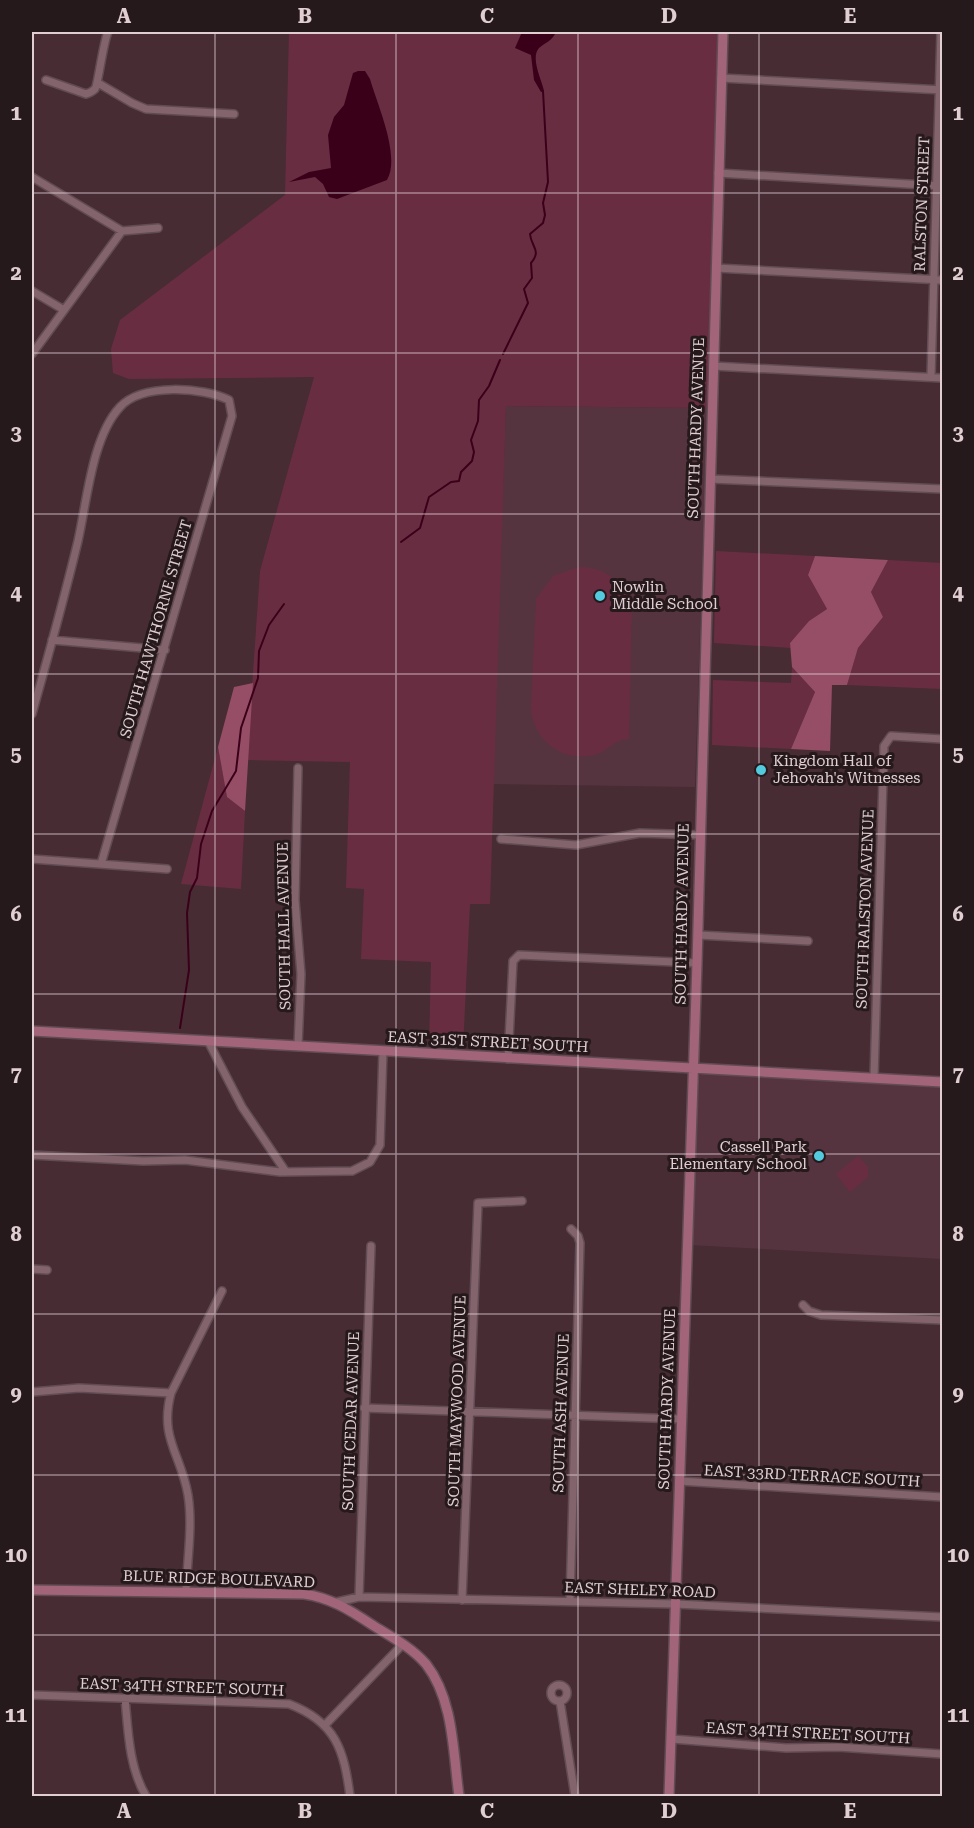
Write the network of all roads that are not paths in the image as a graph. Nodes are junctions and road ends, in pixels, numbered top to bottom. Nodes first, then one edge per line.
1 (108, 32) edge
2 (723, 32) edge
3 (940, 32) edge
4 (721, 78) junction
5 (46, 80) dead end
6 (98, 83) junction
7 (941, 90) edge
8 (234, 114) dead end
9 (718, 173) junction
10 (32, 177) edge
11 (939, 186) edge
12 (158, 228) dead end
13 (122, 231) junction
14 (716, 268) junction
15 (934, 280) junction
16 (942, 280) edge
17 (32, 291) edge
18 (64, 310) junction
19 (32, 354) edge
20 (713, 366) junction
21 (931, 377) junction
22 (942, 378) edge
23 (710, 479) junction
24 (942, 489) edge
25 (52, 640) junction
26 (165, 650) junction
27 (32, 714) edge
28 (942, 739) edge
29 (298, 768) dead end
30 (699, 836) junction
31 (501, 839) dead end
32 (32, 859) edge
33 (101, 864) junction
34 (168, 869) dead end
35 (698, 935) junction
36 (808, 941) dead end
37 (697, 963) junction
38 (32, 1031) edge
39 (208, 1041) junction
40 (298, 1046) junction
41 (383, 1051) junction
42 (508, 1059) junction
43 (693, 1068) junction
44 (874, 1078) junction
45 (942, 1082) edge
46 (32, 1155) edge
47 (286, 1172) junction
48 (522, 1200) dead end
49 (571, 1229) dead end
50 (371, 1246) dead end
51 (32, 1269) edge
52 (47, 1270) dead end
53 (222, 1291) dead end
54 (803, 1305) dead end
55 (942, 1320) edge
56 (32, 1392) edge
57 (171, 1393) junction
58 (364, 1408) junction
59 (471, 1411) junction
60 (575, 1415) junction
61 (681, 1419) junction
62 (679, 1482) junction
63 (942, 1497) edge
64 (32, 1590) edge
65 (186, 1592) junction
66 (359, 1597) junction
67 (462, 1600) junction
68 (570, 1601) junction
69 (338, 1602) junction
70 (675, 1604) junction
71 (942, 1617) edge
72 (403, 1644) junction
73 (32, 1695) edge
74 (125, 1698) junction
75 (560, 1701) dead end
76 (326, 1725) junction
77 (672, 1739) junction
78 (942, 1754) edge
79 (146, 1797) edge
80 (350, 1797) edge
81 (459, 1797) edge
82 (575, 1797) edge
83 (669, 1797) edge

1 - 6 street
2 - 4 street, SOUTH HARDY AVENUE
3 - 7 street, RALSTON STREET
4 - 7 street
4 - 9 street, SOUTH HARDY AVENUE
5 - 6 street
6 - 8 street
7 - 11 street, RALSTON STREET
9 - 11 street
9 - 14 street, SOUTH HARDY AVENUE
10 - 13 street
11 - 15 street, RALSTON STREET
12 - 13 street
13 - 18 street
14 - 15 street
14 - 20 street, SOUTH HARDY AVENUE
15 - 16 street
15 - 21 street, RALSTON STREET
17 - 18 street
18 - 19 street
20 - 21 street
20 - 23 street, SOUTH HARDY AVENUE
21 - 22 street
23 - 24 street
23 - 30 street, SOUTH HARDY AVENUE
25 - 26 street
25 - 26 street, SOUTH HAWTHORNE STREET
25 - 27 street
26 - 33 street, SOUTH HAWTHORNE STREET
28 - 44 street, SOUTH RALSTON AVENUE
29 - 40 street, SOUTH HALL AVENUE
30 - 31 street
30 - 35 street, SOUTH HARDY AVENUE
32 - 33 street
33 - 34 street
35 - 36 street
35 - 37 street, SOUTH HARDY AVENUE
37 - 42 street
37 - 43 street, SOUTH HARDY AVENUE
38 - 39 street, EAST 31ST STREET SOUTH
39 - 40 street, EAST 31ST STREET SOUTH
39 - 47 street
40 - 41 street, EAST 31ST STREET SOUTH
41 - 42 street, EAST 31ST STREET SOUTH
41 - 47 street
42 - 43 street, EAST 31ST STREET SOUTH
43 - 44 street, EAST 31ST STREET SOUTH
43 - 61 street, SOUTH HARDY AVENUE
44 - 45 street, EAST 31ST STREET SOUTH
46 - 47 street
48 - 59 street, SOUTH MAYWOOD AVENUE
49 - 60 street, SOUTH ASH AVENUE
50 - 58 street, SOUTH CEDAR AVENUE
51 - 52 street
53 - 57 street
54 - 55 street
56 - 57 street
57 - 65 street
58 - 59 street
58 - 66 street, SOUTH CEDAR AVENUE
59 - 60 street
59 - 67 street, SOUTH MAYWOOD AVENUE
60 - 61 street
60 - 68 street, SOUTH ASH AVENUE
61 - 62 street, SOUTH HARDY AVENUE
62 - 63 street, EAST 33RD TERRACE SOUTH
62 - 70 street, SOUTH HARDY AVENUE
64 - 65 street, BLUE RIDGE BOULEVARD
65 - 69 street, BLUE RIDGE BOULEVARD
66 - 67 street, EAST SHELEY ROAD
66 - 69 street, EAST SHELEY ROAD
67 - 68 street, EAST SHELEY ROAD
68 - 70 street, EAST SHELEY ROAD
69 - 72 street, BLUE RIDGE BOULEVARD
70 - 71 street, EAST SHELEY ROAD
70 - 77 street, SOUTH HARDY AVENUE
72 - 76 street
72 - 81 street, BLUE RIDGE BOULEVARD
73 - 74 street, EAST 34TH STREET SOUTH
74 - 76 street, EAST 34TH STREET SOUTH
74 - 79 street
75 - 82 street
76 - 80 street
77 - 78 street, EAST 34TH STREET SOUTH
77 - 83 street, SOUTH HARDY AVENUE

